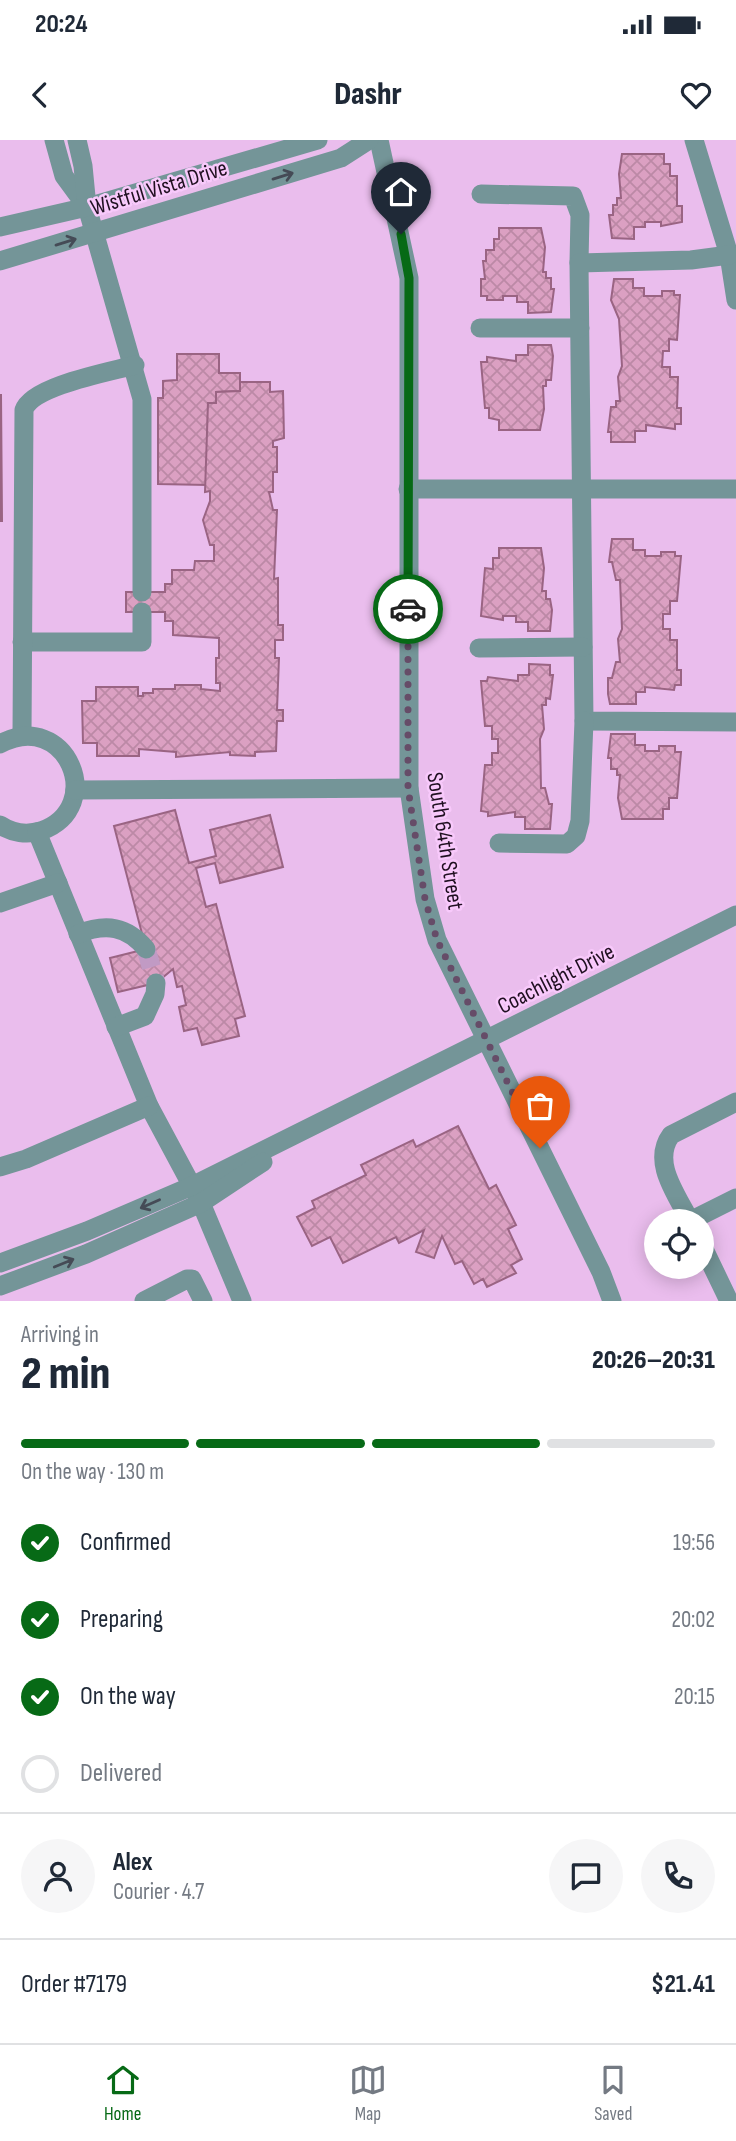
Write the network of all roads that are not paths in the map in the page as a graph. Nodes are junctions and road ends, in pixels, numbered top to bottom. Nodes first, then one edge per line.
1 (54, 140) edge
2 (76, 140) edge
3 (318, 140) edge
4 (369, 140) edge
5 (379, 140) edge
6 (694, 140) edge
7 (481, 194) dead end
8 (87, 207) junction
9 (0, 227) edge
10 (95, 233) junction
11 (729, 255) junction
12 (0, 261) edge
13 (579, 263) junction
14 (736, 300) edge
15 (480, 328) dead end
16 (580, 328) junction
17 (135, 365) junction
18 (408, 489) junction
19 (582, 489) junction
20 (736, 489) edge
21 (142, 592) dead end
22 (142, 612) dead end
23 (22, 642) junction
24 (583, 647) junction
25 (479, 648) dead end
26 (584, 721) junction
27 (736, 722) edge
28 (22, 735) junction
29 (0, 744) edge
30 (408, 788) junction
31 (75, 790) junction
32 (0, 825) edge
33 (37, 832) junction
34 (499, 843) dead end
35 (58, 883) junction
36 (0, 902) edge
37 (736, 915) edge
38 (78, 934) junction
39 (146, 949) tunnel mouth
40 (156, 983) tunnel mouth
41 (117, 1027) junction
42 (486, 1042) junction
43 (736, 1101) edge
44 (149, 1106) junction
45 (0, 1167) edge
46 (196, 1194) junction
47 (736, 1198) edge
48 (684, 1209) edge
49 (714, 1209) edge
50 (0, 1263) edge
51 (714, 1270) edge
52 (0, 1286) edge
53 (144, 1301) edge
54 (203, 1301) edge
55 (242, 1301) edge
56 (612, 1301) edge
57 (729, 1301) edge

1 - 8 street
2 - 8 street
3 - 8 street, Wistful Vista Drive
10 -> 4 street, Wistful Vista Drive
5 - 18 street, South 64th Street
6 - 11 street
7 - 13 street
8 - 9 street, Wistful Vista Drive
8 - 10 street
12 -> 10 street, Wistful Vista Drive
10 - 17 street
11 - 13 street
11 - 14 street
13 - 16 street
15 - 16 street
16 - 19 street
17 - 21 street
17 - 23 street
18 - 19 street
18 - 30 street, South 64th Street
19 - 20 street
19 - 24 street
22 - 23 street
23 - 28 street
24 - 25 street
24 - 26 street
26 - 27 street
26 - 34 street
28 - 29 street
28 - 31 street
30 - 31 street
30 - 42 street, South 64th Street
31 - 33 street
32 - 33 street
33 - 35 street
35 - 36 street
35 - 38 street
37 - 42 street, Coachlight Drive
38 - 39 street
38 - 41 street
40 - 41 street
41 - 44 street
42 - 46 street, Coachlight Drive
42 - 56 street, South 64th Street
43 - 48 street
44 - 45 street
44 - 46 street
46 -> 50 street, Coachlight Drive
52 -> 46 street, Coachlight Drive
46 - 55 street
47 - 49 street
51 - 57 street
53 - 54 street

